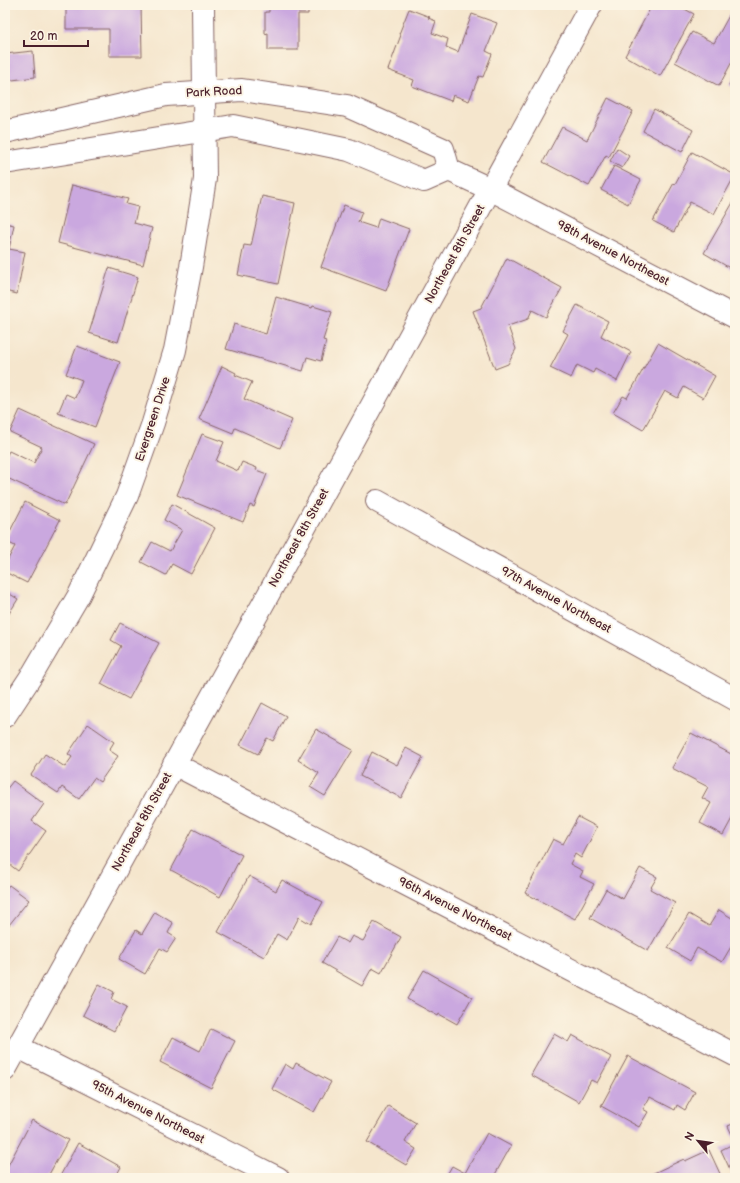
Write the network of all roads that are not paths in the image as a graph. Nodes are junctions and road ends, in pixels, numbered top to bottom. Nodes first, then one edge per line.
1 (203, 5) edge
2 (591, 5) edge
3 (204, 92) junction
4 (205, 130) junction
5 (5, 132) edge
6 (5, 163) edge
7 (449, 170) junction
8 (490, 189) junction
9 (735, 317) edge
10 (377, 501) dead end
11 (735, 699) edge
12 (5, 716) edge
13 (174, 764) junction
14 (18, 1047) junction
15 (735, 1055) edge
16 (5, 1070) edge
17 (278, 1178) edge

1 - 3 street, Evergreen Drive
2 - 8 street, Northeast 8th Street
3 - 4 street, Evergreen Drive
3 - 5 street, Park Road
3 - 7 street, Park Road
4 - 6 street
4 - 7 street
4 - 12 street, Evergreen Drive
7 - 8 street
8 - 9 street, 98th Avenue Northeast
8 - 13 street, Northeast 8th Street
10 - 11 street, 97th Avenue Northeast
13 - 14 street, Northeast 8th Street
13 - 15 street, 96th Avenue Northeast
14 - 16 street, Northeast 8th Street
14 - 17 street, 95th Avenue Northeast

